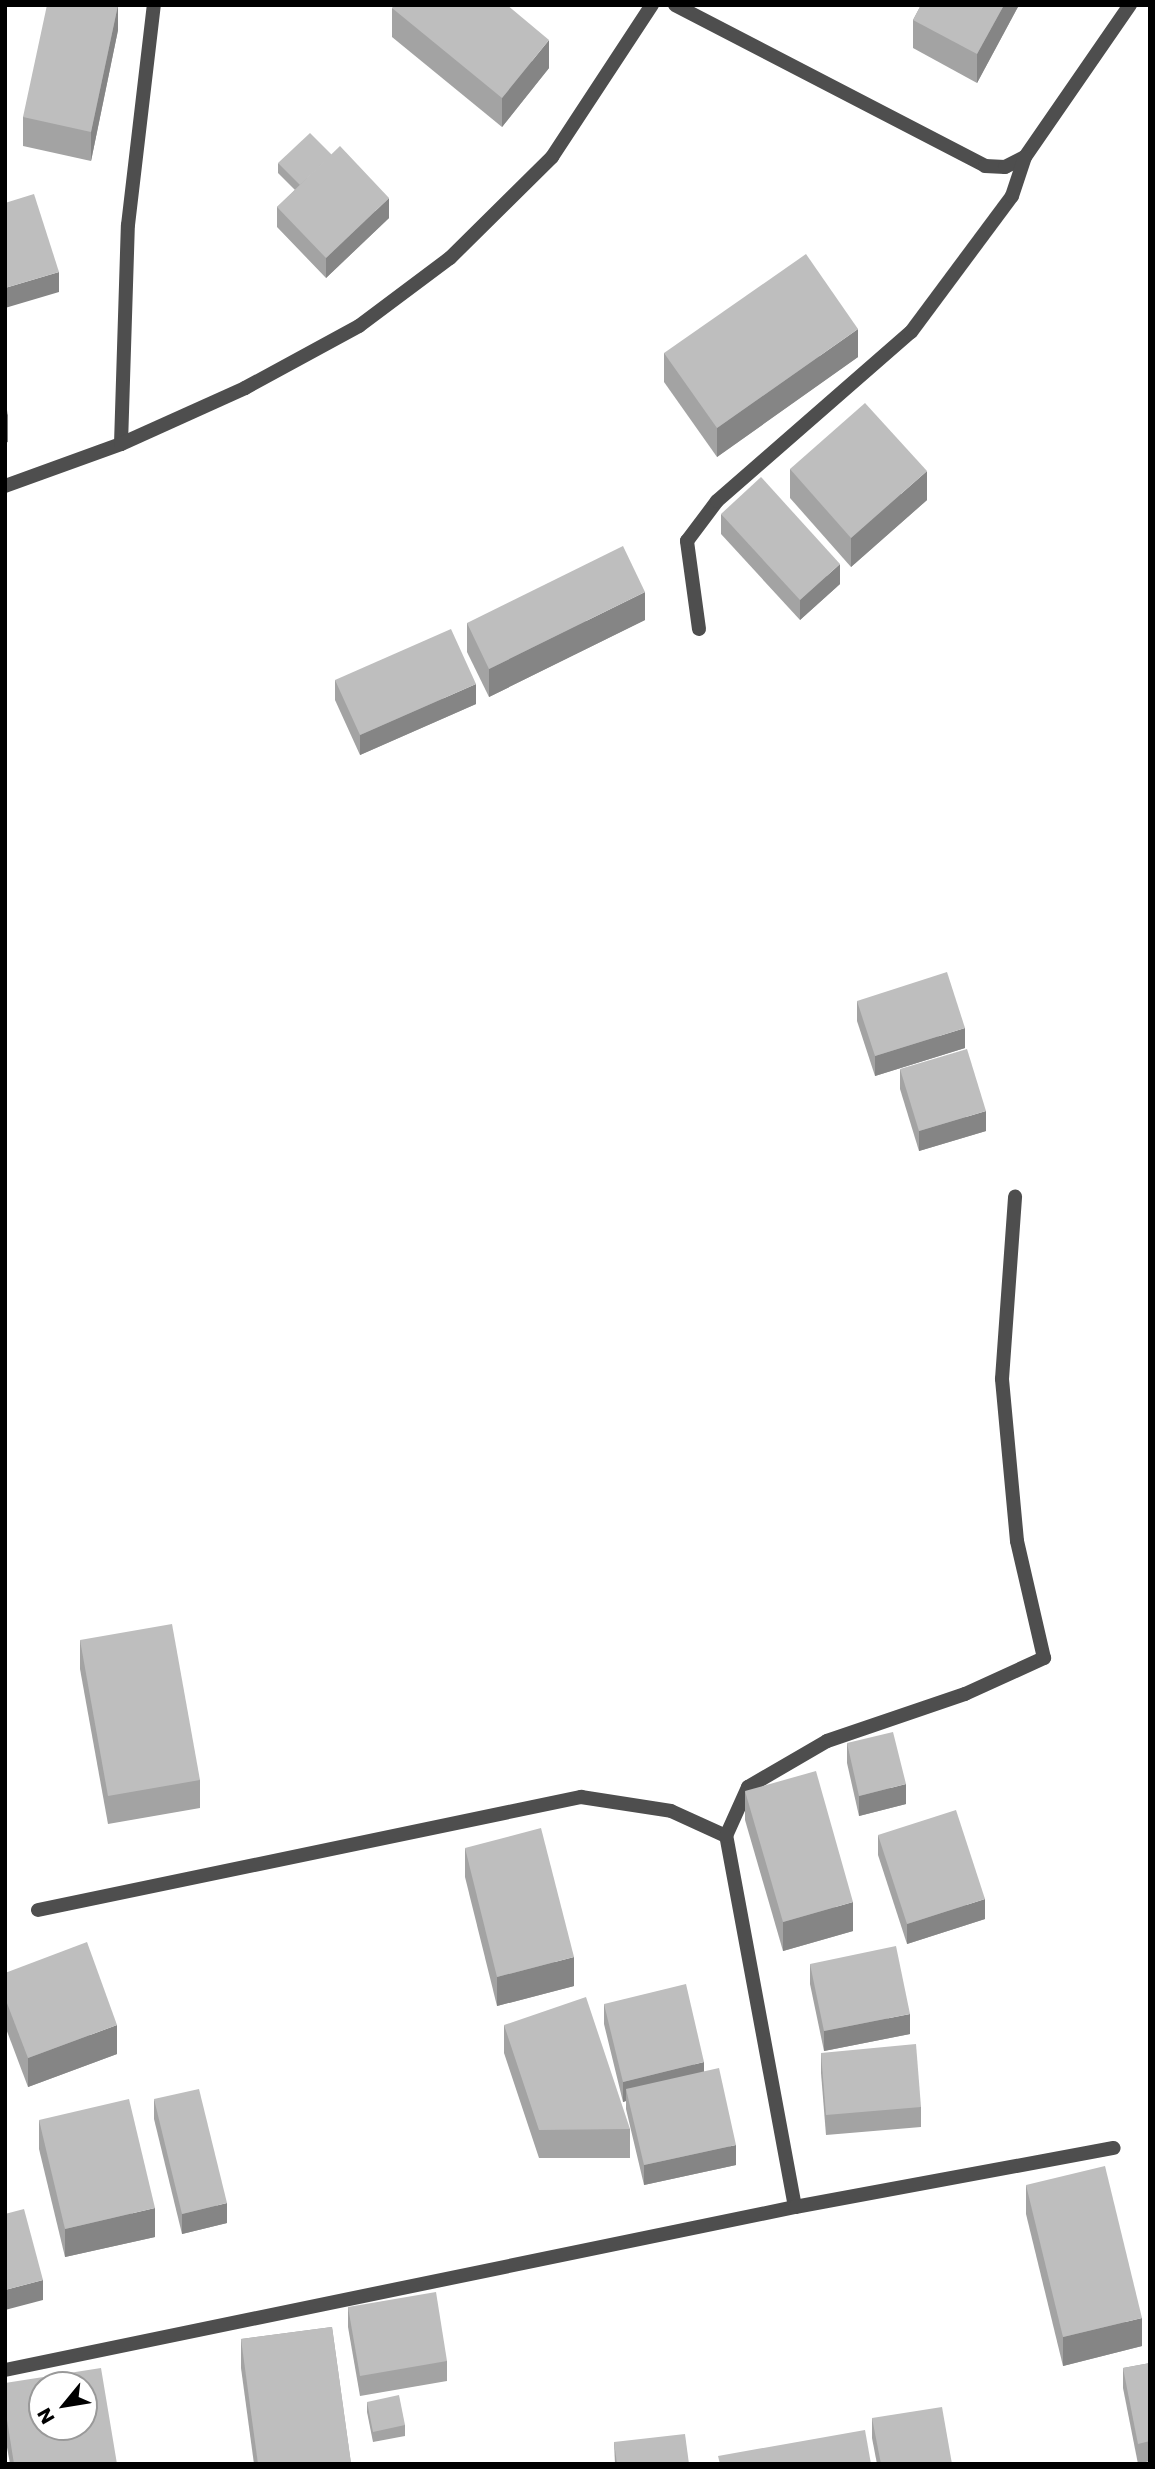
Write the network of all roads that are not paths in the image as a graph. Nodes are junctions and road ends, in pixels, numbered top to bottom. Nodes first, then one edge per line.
1 (154, 5) edge
2 (652, 5) edge
3 (675, 5) edge
4 (1130, 5) edge
5 (1025, 157) junction
6 (121, 444) junction
7 (5, 486) edge
8 (699, 629) dead end
9 (1014, 1196) dead end
10 (726, 1836) junction
11 (38, 1910) dead end
12 (1114, 2148) dead end
13 (795, 2207) junction
14 (5, 2370) edge

1 - 6 street
2 - 6 street
3 - 5 street
4 - 5 street
5 - 8 street
6 - 7 street
9 - 10 street
10 - 11 street
10 - 13 street
12 - 13 street
13 - 14 street

